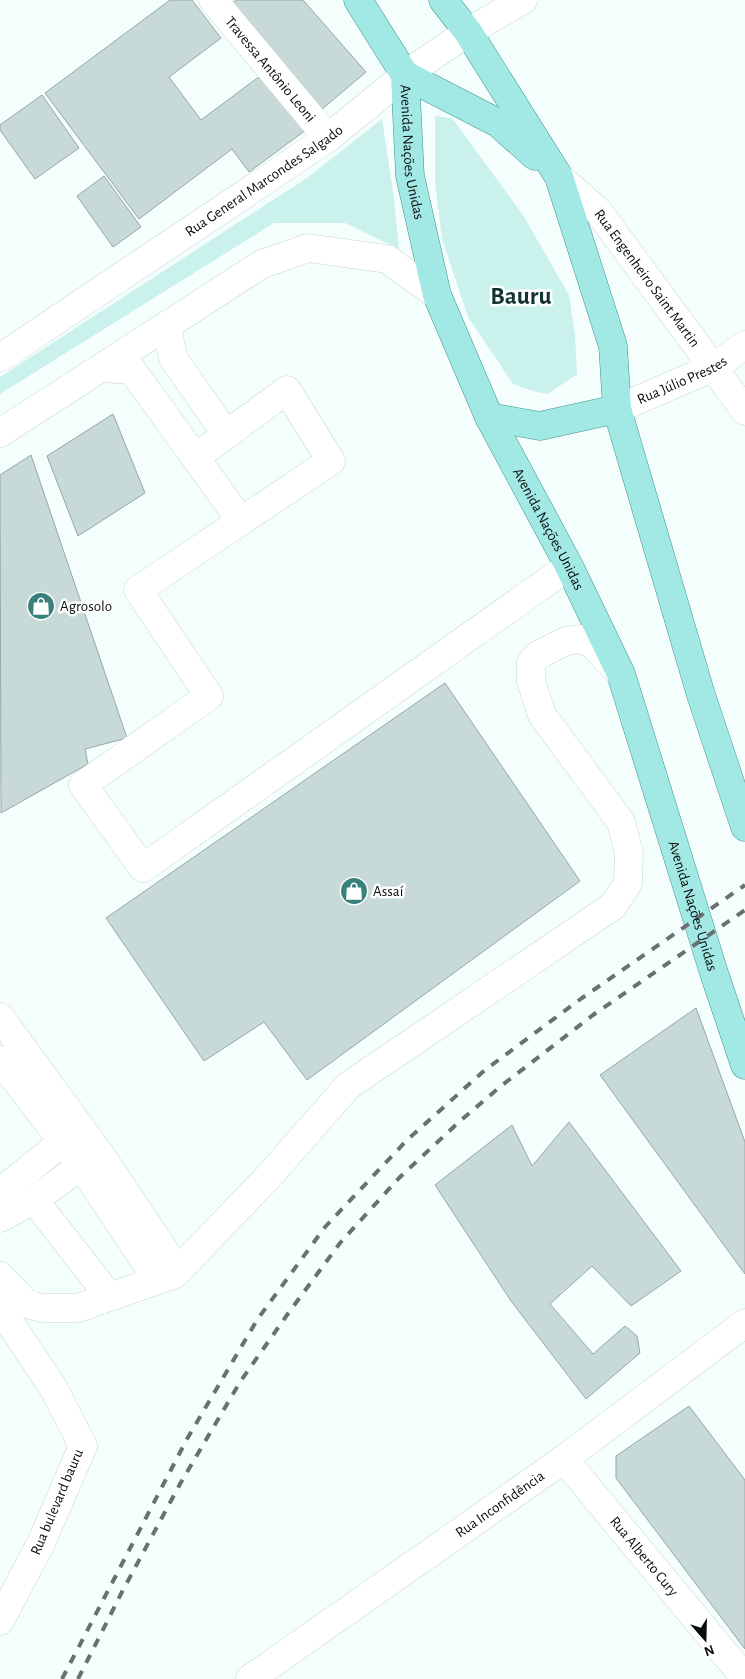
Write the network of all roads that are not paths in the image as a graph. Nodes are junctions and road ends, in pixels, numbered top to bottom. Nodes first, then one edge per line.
1 (213, 0) edge
2 (358, 0) edge
3 (443, 0) edge
4 (523, 0) edge
5 (468, 32) junction
6 (406, 75) junction
7 (328, 138) junction
8 (558, 177) junction
9 (437, 295) junction
10 (167, 325) junction
11 (745, 345) edge
12 (3, 352) edge
13 (714, 367) junction
14 (102, 368) junction
15 (617, 409) junction
16 (745, 410) edge
17 (489, 417) junction
18 (0, 433) edge
19 (226, 434) junction
20 (196, 457) junction
21 (241, 521) junction
22 (569, 566) junction
23 (592, 614) junction
24 (621, 674) junction
25 (745, 827) edge
26 (0, 1017) edge
27 (0, 1060) edge
28 (745, 1065) edge
29 (63, 1142) junction
30 (90, 1159) junction
31 (0, 1192) edge
32 (34, 1200) junction
33 (0, 1218) edge
34 (0, 1265) edge
35 (162, 1266) junction
36 (0, 1276) edge
37 (102, 1287) junction
38 (0, 1308) edge
39 (745, 1323) edge
40 (564, 1458) junction
41 (0, 1622) edge
42 (745, 1678) edge
43 (250, 1679) edge

1 - 7 street, Travessa Antônio Leoni
2 - 6 main road, Avenida Nações Unidas
3 - 5 main road
4 - 5 street, Rua General Marcondes Salgado
5 - 6 street, Rua General Marcondes Salgado
5 - 8 main road
6 - 7 street, Rua General Marcondes Salgado
6 - 8 main road
6 - 9 main road, Avenida Nações Unidas
7 - 12 street, Rua General Marcondes Salgado
8 - 13 street, Rua Engenheiro Saint Martin
8 - 15 main road
9 - 10 street
9 - 17 main road, Avenida Nações Unidas
10 - 14 street
10 - 19 street
11 - 13 street, Rua Júlio Prestes
13 - 15 street, Rua Júlio Prestes
13 - 16 street, Rua Engenheiro Saint Martin
14 - 18 street
14 - 20 street
15 - 17 main road
15 - 25 main road
17 - 22 main road, Avenida Nações Unidas
19 - 20 street
19 - 21 street
20 - 21 street
21 - 22 street
22 - 23 main road, Avenida Nações Unidas
23 - 24 main road, Avenida Nações Unidas
23 - 35 street
24 - 28 main road, Avenida Nações Unidas
24 - 36 street
26 - 30 street
27 - 29 street
29 - 30 street
29 - 31 street
30 - 32 street
30 - 35 street
32 - 33 street
32 - 37 street
34 - 37 street
35 - 37 street
38 - 41 street, Rua bulevard bauru
39 - 40 street, Rua Inconfidência
40 - 42 street, Rua Alberto Cury
40 - 43 street, Rua Inconfidência

